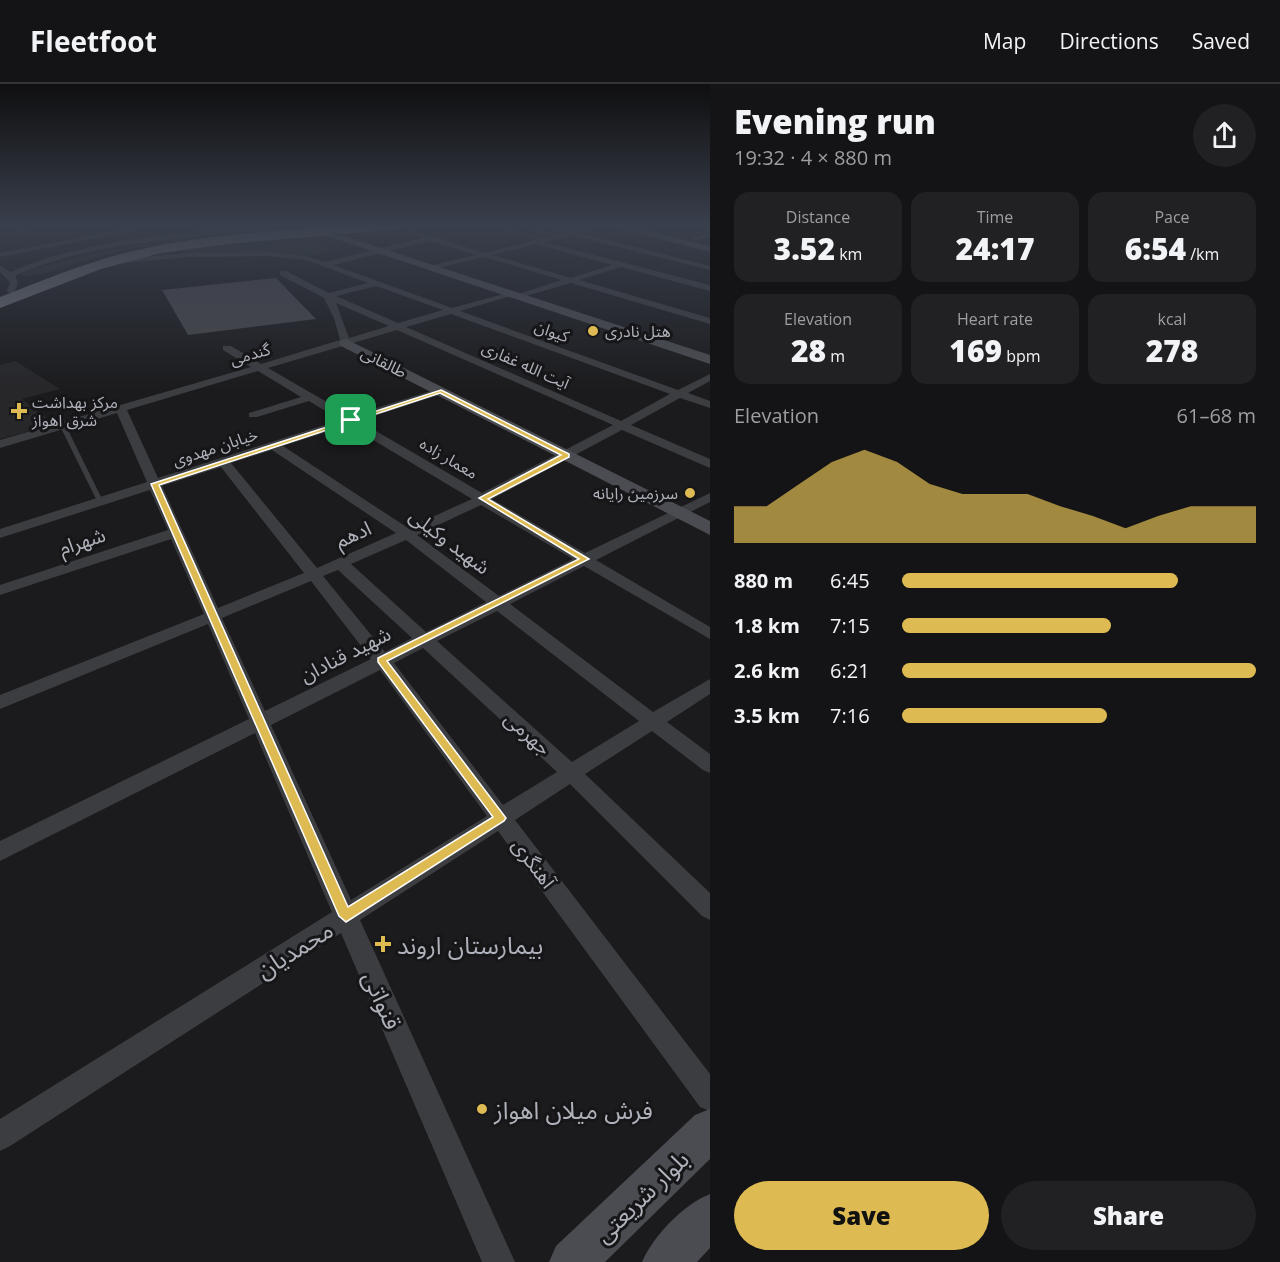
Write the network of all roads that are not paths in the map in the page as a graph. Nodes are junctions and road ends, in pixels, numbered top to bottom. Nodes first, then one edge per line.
1 (13, 280) edge
2 (38, 280) edge
3 (60, 280) edge
4 (297, 280) edge
5 (370, 280) edge
6 (468, 280) edge
7 (570, 280) joint
8 (679, 280) edge
9 (378, 283) junction
10 (710, 288) edge
11 (6, 293) edge
12 (513, 295) junction
13 (328, 296) junction
14 (0, 303) edge
15 (453, 310) junction
16 (710, 321) edge
17 (399, 327) junction
18 (346, 343) junction
19 (227, 348) dead end
20 (710, 360) edge
21 (263, 368) junction
22 (710, 377) edge
23 (441, 391) junction
24 (680, 393) junction
25 (312, 397) junction
26 (710, 405) edge
27 (121, 409) junction
28 (253, 415) dead end
29 (351, 420) junction
30 (623, 424) junction
31 (63, 426) junction
32 (0, 444) edge
33 (273, 445) junction
34 (566, 455) junction
35 (223, 461) junction
36 (710, 464) edge
37 (154, 484) junction
38 (710, 497) edge
39 (483, 498) junction
40 (100, 501) junction
41 (679, 513) junction
42 (710, 528) edge
43 (177, 532) junction
44 (0, 534) edge
45 (407, 534) junction
46 (585, 559) junction
47 (340, 563) junction
48 (313, 575) junction
49 (0, 590) edge
50 (497, 603) junction
51 (213, 615) junction
52 (710, 634) edge
53 (424, 639) junction
54 (382, 660) junction
55 (710, 685) edge
56 (0, 702) edge
57 (260, 721) junction
58 (653, 721) junction
59 (710, 765) edge
60 (571, 773) junction
61 (500, 818) junction
62 (0, 852) edge
63 (710, 909) edge
64 (346, 916) junction
65 (710, 1097) edge
66 (710, 1130) edge
67 (0, 1136) edge
68 (710, 1216) edge
69 (499, 1262) edge
70 (572, 1262) edge
71 (665, 1262) edge

1 - 11 street
2 - 11 highway
3 - 14 highway
4 - 13 street, آیت الله غفاری
5 - 9 street, کیوان
6 - 12 main road
7 - 12 street, گندمی
7 - 16 street
8 - 10 street
9 - 13 street
9 - 15 street, کیوان
12 - 15 street, گندمی
12 - 20 main road
13 - 17 street, آیت الله غفاری
13 - 18 street
15 - 17 street, گندمی
15 - 24 street, کیوان
17 - 18 street, گندمی
17 - 30 street, آیت الله غفاری
18 - 21 street, گندمی
18 - 23 main road, طالقانی
19 - 21 street, معمار زاده
21 - 25 street, معمار زاده
21 - 27 street, گندمی
22 - 24 street, ادهم
23 - 29 street, خیابان مهدوی
23 - 34 main road, طالقانی
24 - 26 street, کیوان
24 - 30 street, ادهم
25 - 28 street
25 - 29 street, معمار زاده
27 - 31 street, گندمی
27 - 37 street, قنواتی
29 - 33 street, خیابان مهدوی
29 - 39 street, معمار زاده
30 - 34 street, ادهم
30 - 36 street, آیت الله غفاری
31 - 32 street, گندمی
31 - 40 lane
33 - 35 street, خیابان مهدوی
33 - 45 street, شهید وکیلی
34 - 39 street, ادهم
34 - 41 main road, طالقانی
35 - 37 street, خیابان مهدوی
35 - 48 street, آهنگری
37 - 40 street, خیابان مهدوی
37 - 43 street, قنواتی
38 - 41 street, شهید قنادان
39 - 45 street, ادهم
39 - 46 street, معمار زاده
40 - 44 street, خیابان مهدوی
41 - 42 main road, طالقانی
41 - 46 street, شهید قنادان
43 - 49 street, شهرام
43 - 51 street, قنواتی
45 - 47 street, ادهم
45 - 50 street, شهید وکیلی
46 - 50 street, شهید قنادان
46 - 52 street, معمار زاده
47 - 48 street, ادهم
47 - 53 street, جهرمی
48 - 51 street, ادهم
48 - 54 street, آهنگری
50 - 53 street, شهید قنادان
50 - 58 street, شهید وکیلی
51 - 56 street, ادهم
51 - 57 street, قنواتی
53 - 54 street, شهید قنادان
53 - 60 street, جهرمی
54 - 57 street, شهید قنادان
54 - 61 street, آهنگری
55 - 58 street, محمدیان
57 - 62 street, شهید قنادان
57 - 64 street, قنواتی
58 - 59 street, شهید وکیلی
58 - 60 street, محمدیان
60 - 61 street, محمدیان
60 - 63 street, جهرمی
61 - 64 street, محمدیان
61 - 65 street, آهنگری
64 - 67 street, محمدیان
64 - 69 street, قنواتی
66 - 70 main road, بلوار شریعتی
68 - 71 main road

